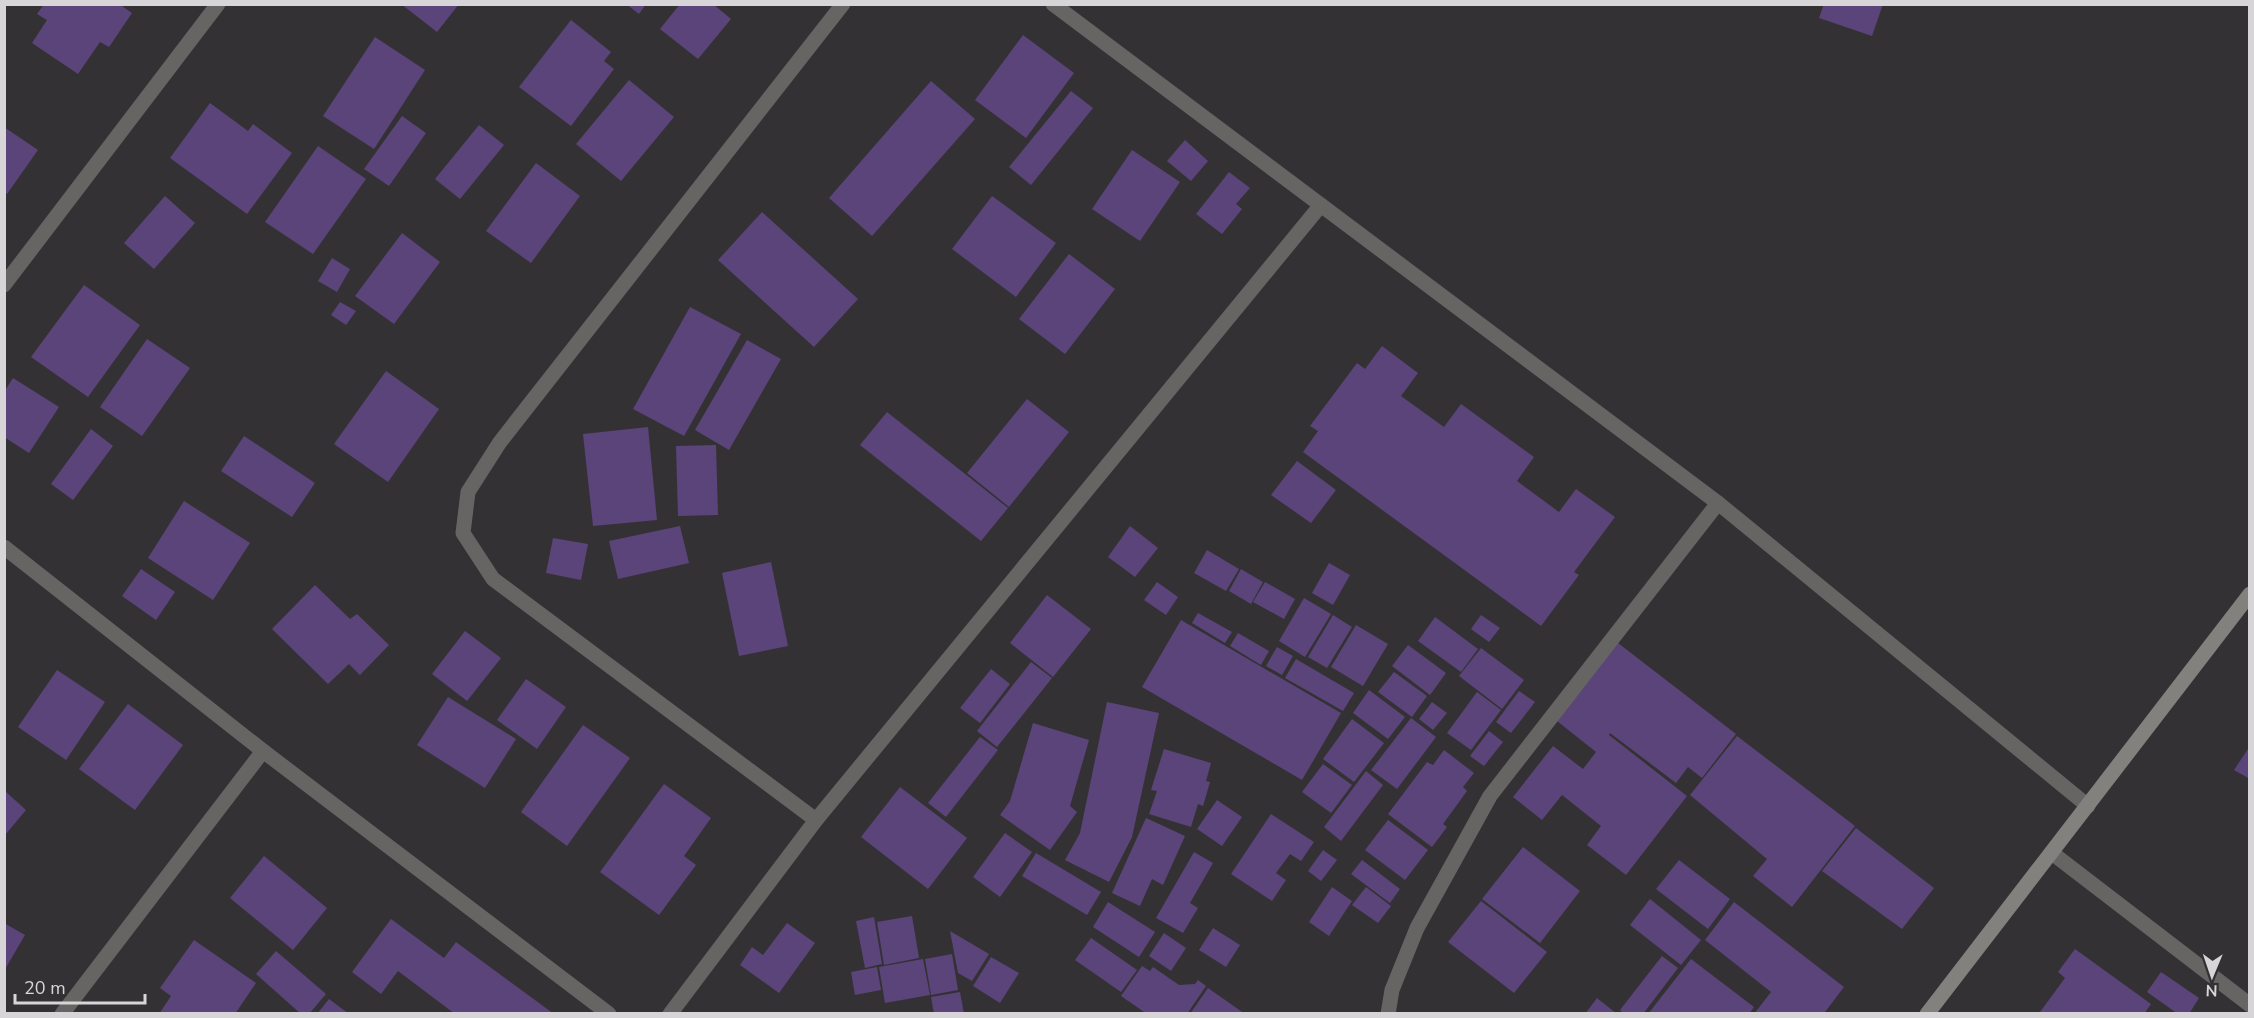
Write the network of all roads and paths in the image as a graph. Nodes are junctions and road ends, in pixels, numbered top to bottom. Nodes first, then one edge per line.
1 (218, 4) edge
2 (843, 4) edge
3 (1053, 4) edge
4 (1321, 205) junction
5 (4, 285) edge
6 (1718, 503) junction
7 (4, 547) edge
8 (2250, 594) edge
9 (263, 751) junction
10 (2088, 806) junction
11 (816, 820) junction
12 (2052, 853) junction
13 (2250, 1005) edge
14 (62, 1014) edge
15 (609, 1014) edge
16 (670, 1014) edge
17 (1388, 1014) edge
18 (1927, 1014) edge

1 - 5 street
2 - 11 street
3 - 4 street
4 - 6 street
4 - 11 street
6 - 10 street
6 - 17 street
7 - 9 street
8 - 10 street
9 - 14 street
9 - 15 street
10 - 12 street
11 - 16 street
12 - 13 street
12 - 18 street

